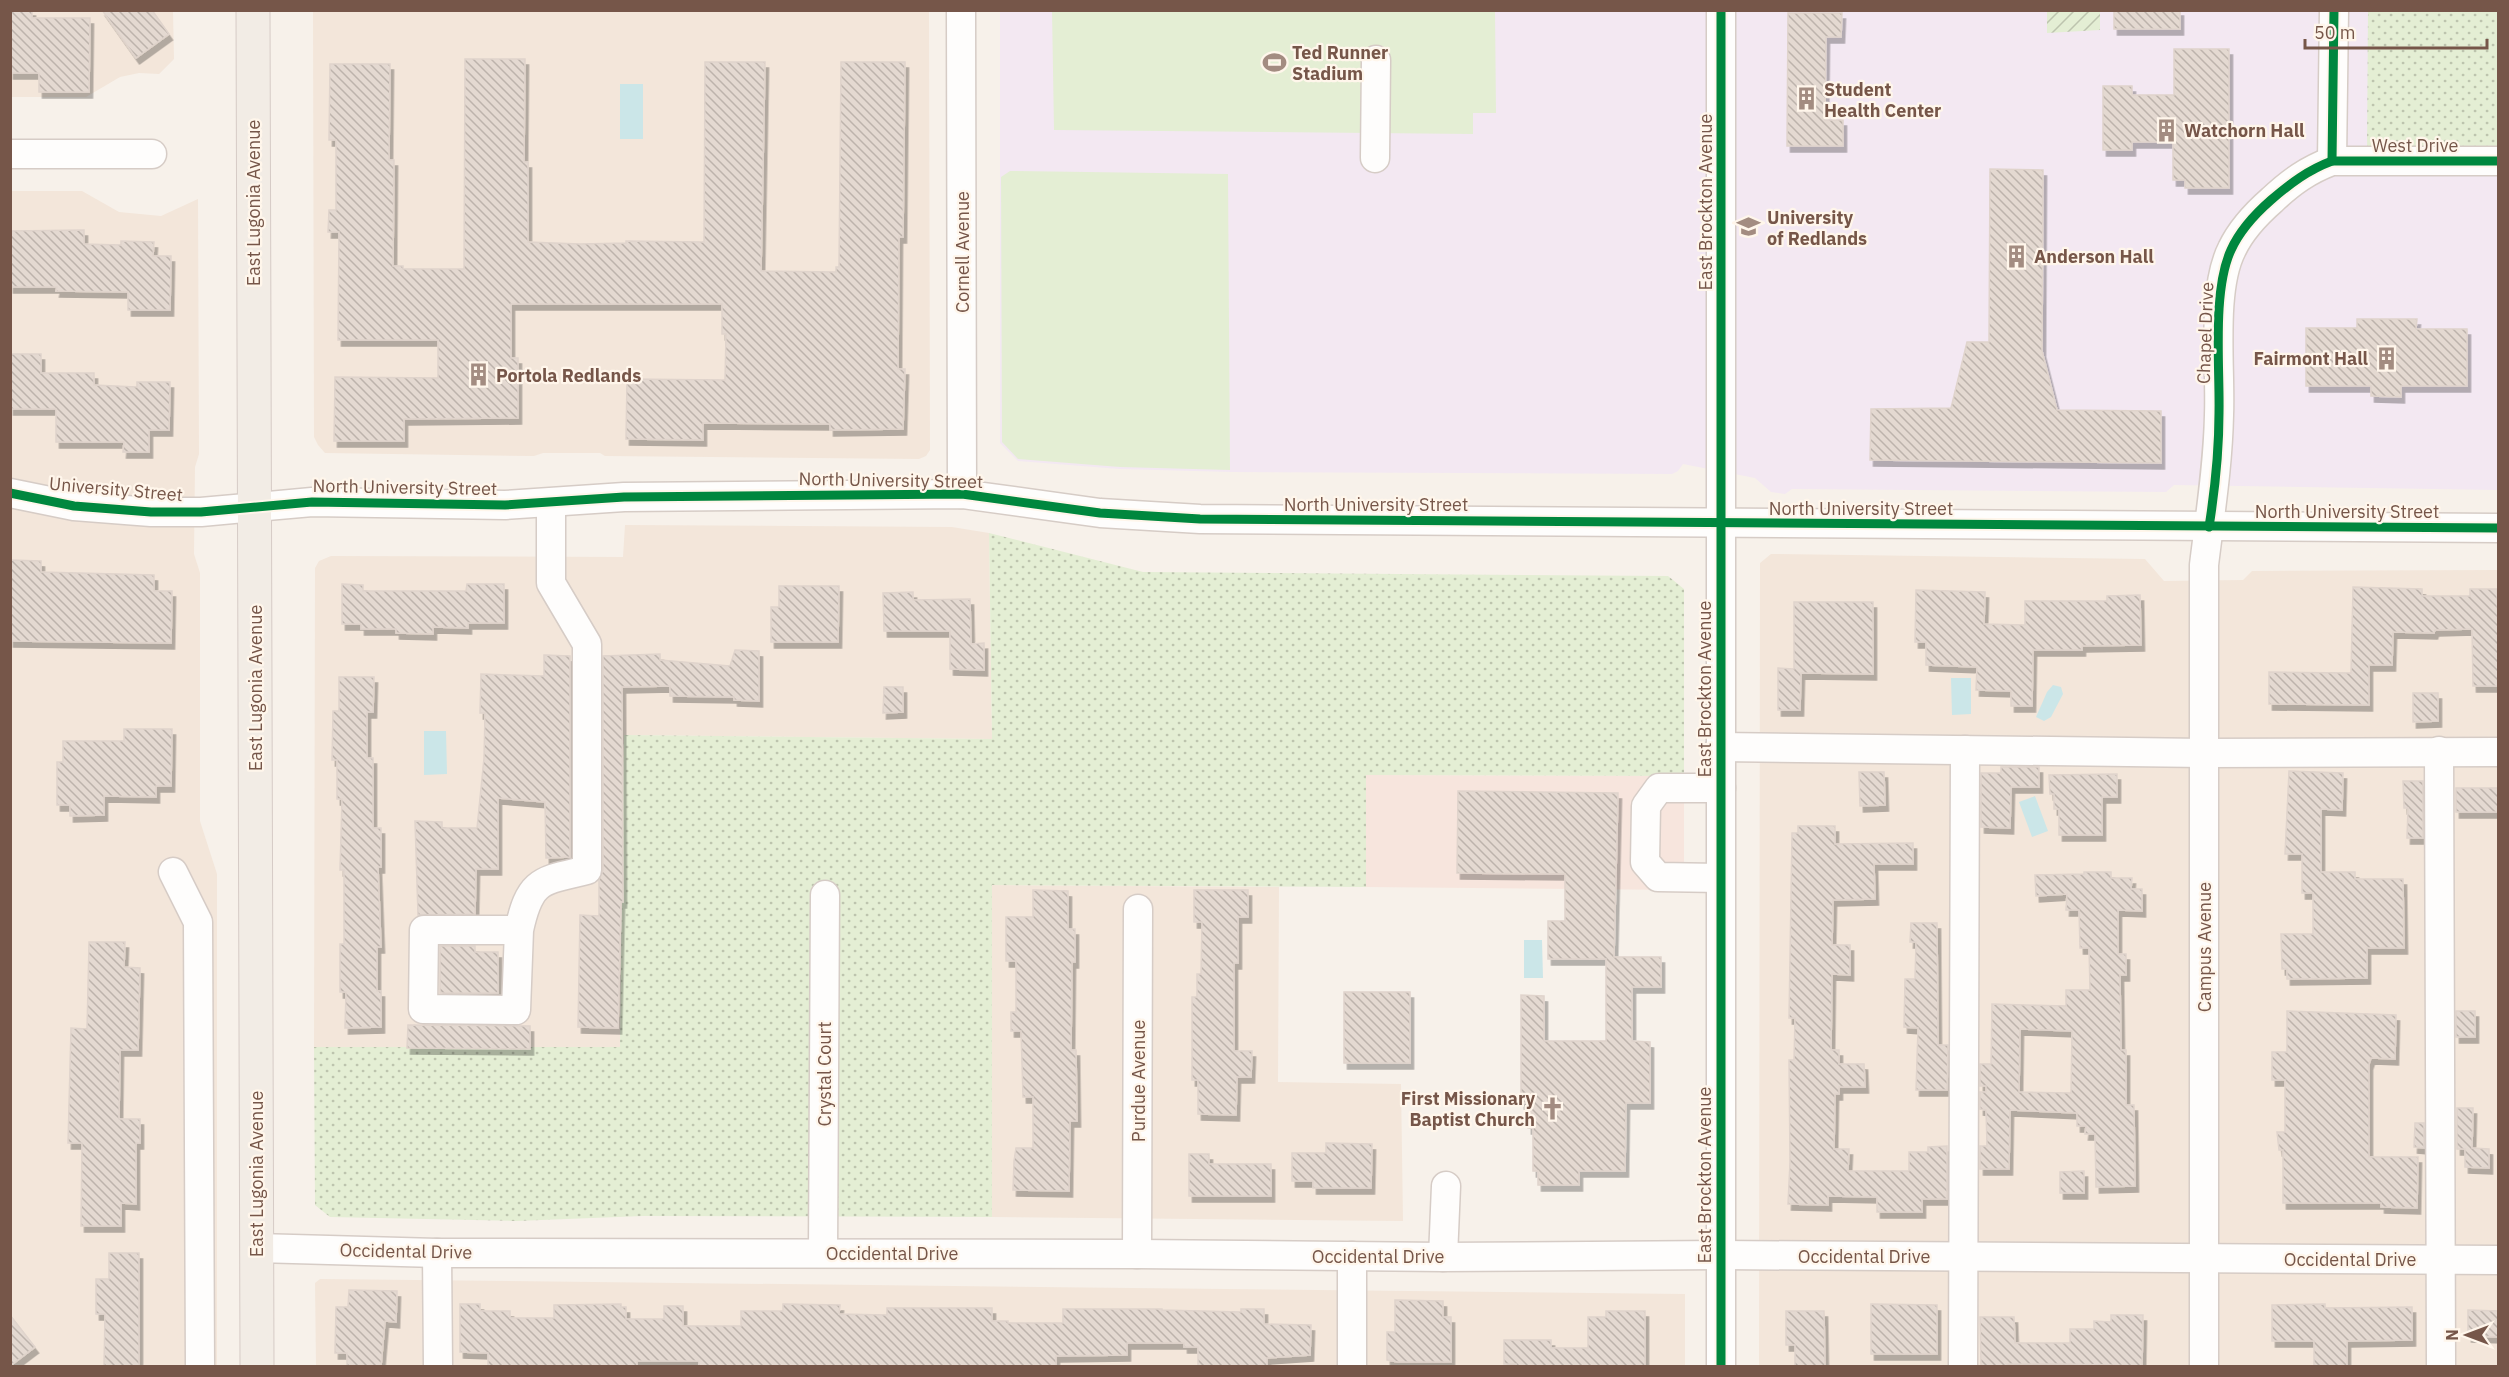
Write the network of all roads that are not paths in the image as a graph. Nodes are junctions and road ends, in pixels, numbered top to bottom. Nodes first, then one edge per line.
1 (253, 10) edge
2 (961, 10) edge
3 (1721, 10) edge
4 (2334, 10) edge
5 (1376, 60) dead end
6 (10, 154) edge
7 (152, 154) dead end
8 (1375, 158) dead end
9 (2332, 161) junction
10 (2499, 161) edge
11 (10, 493) edge
12 (962, 494) junction
13 (551, 503) junction
14 (254, 506) junction
15 (1721, 524) junction
16 (2209, 527) junction
17 (2499, 528) edge
18 (1720, 747) junction
19 (1965, 750) junction
20 (2439, 751) junction
21 (2499, 752) edge
22 (2204, 753) junction
23 (1721, 788) junction
24 (173, 872) dead end
25 (1720, 878) junction
26 (825, 896) dead end
27 (1138, 909) dead end
28 (519, 930) dead end
29 (1446, 1186) dead end
30 (257, 1248) junction
31 (437, 1252) junction
32 (823, 1253) junction
33 (1137, 1254) junction
34 (1721, 1255) junction
35 (1352, 1256) junction
36 (1443, 1257) junction
37 (1963, 1257) junction
38 (2204, 1259) junction
39 (2440, 1260) junction
40 (2499, 1260) edge
41 (200, 1366) edge
42 (257, 1366) edge
43 (438, 1366) edge
44 (1352, 1366) edge
45 (1720, 1366) edge
46 (1963, 1366) edge
47 (2204, 1366) edge
48 (2441, 1366) edge

1 - 14 main road, East Lugonia Avenue
2 - 12 street, Cornell Avenue
3 - 15 street, East Brockton Avenue
4 - 9 street
5 - 8 street
6 - 7 street
9 - 10 street, West Drive
9 - 16 street, Chapel Drive
11 - 14 street, University Street
12 - 13 street, North University Street
12 - 15 street, North University Street
13 - 14 street, North University Street
13 - 28 street
14 - 30 main road, East Lugonia Avenue
15 - 16 street, North University Street
15 - 18 street, East Brockton Avenue
16 - 17 street, North University Street
16 - 22 street, Campus Avenue
18 - 19 street
18 - 23 street, East Brockton Avenue
19 - 22 street
19 - 37 street
20 - 21 street
20 - 22 street
20 - 39 street
22 - 38 street, Campus Avenue
23 - 25 street, East Brockton Avenue
23 - 25 street
24 - 41 street
25 - 34 street, East Brockton Avenue
26 - 32 street, Crystal Court
27 - 33 street, Purdue Avenue
29 - 36 street
30 - 31 street, Occidental Drive
30 - 42 main road, East Lugonia Avenue
31 - 32 street, Occidental Drive
31 - 43 street
32 - 33 street, Occidental Drive
33 - 35 street, Occidental Drive
34 - 36 street, Occidental Drive
34 - 37 street, Occidental Drive
34 - 45 street, East Brockton Avenue
35 - 36 street, Occidental Drive
35 - 44 street
37 - 38 street, Occidental Drive
37 - 46 street
38 - 39 street, Occidental Drive
38 - 47 street, Campus Avenue
39 - 40 street, Occidental Drive
39 - 48 street

